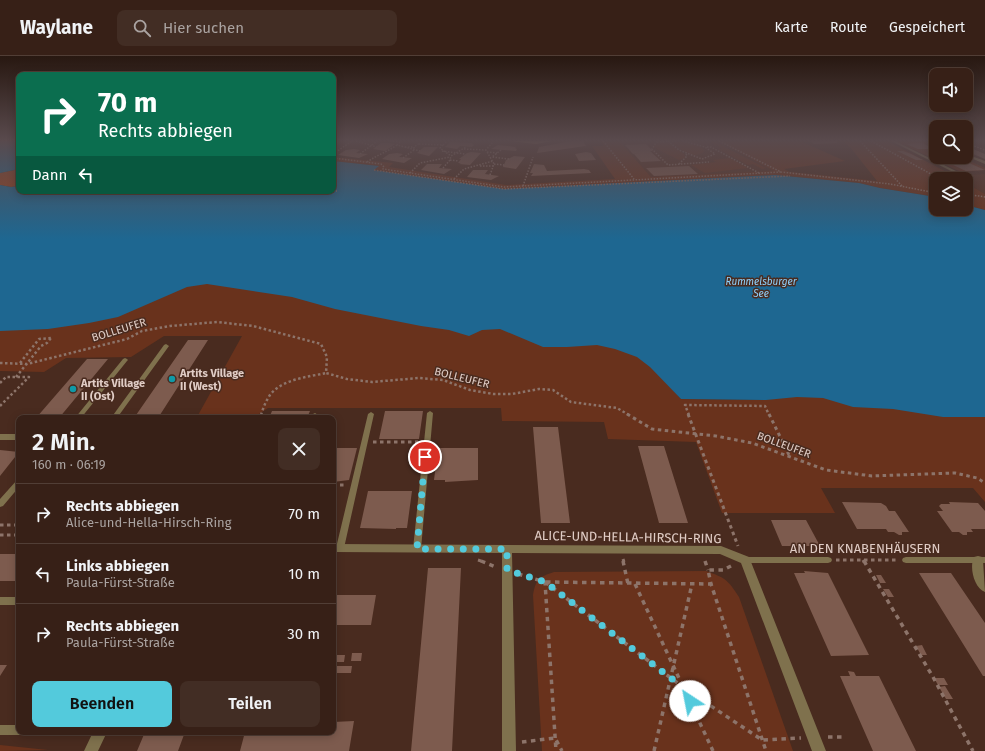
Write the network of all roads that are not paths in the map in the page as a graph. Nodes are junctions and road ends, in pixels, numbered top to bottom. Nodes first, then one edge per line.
1 (166, 346) dead end
2 (125, 360) dead end
3 (430, 413) dead end
4 (371, 414) dead end
5 (80, 415) edge
6 (116, 415) edge
7 (0, 437) edge
8 (16, 437) edge
9 (16, 485) edge
10 (0, 504) edge
11 (336, 548) edge
12 (417, 549) junction
13 (507, 549) junction
14 (745, 560) junction
15 (828, 560) road end
16 (906, 560) road end
17 (983, 562) edge
18 (985, 587) edge
19 (0, 601) edge
20 (16, 601) edge
21 (0, 730) edge
22 (16, 730) edge
23 (99, 735) edge
24 (509, 747) edge
25 (91, 751) edge
26 (819, 751) edge

1 - 6 lane
2 - 5 lane
3 - 12 lane
4 - 11 lane
7 - 8 street
9 - 10 lane
11 - 12 street, ALICE-UND-HELLA-HIRSCH-RING
12 - 13 street, ALICE-UND-HELLA-HIRSCH-RING
13 - 14 street, ALICE-UND-HELLA-HIRSCH-RING
13 - 24 street
14 - 15 lane, AN DEN KNABENHÄUSERN
14 - 26 street
16 - 17 lane, AN DEN KNABENHÄUSERN
17 - 18 street
19 - 20 lane
21 - 22 lane
23 - 25 street

